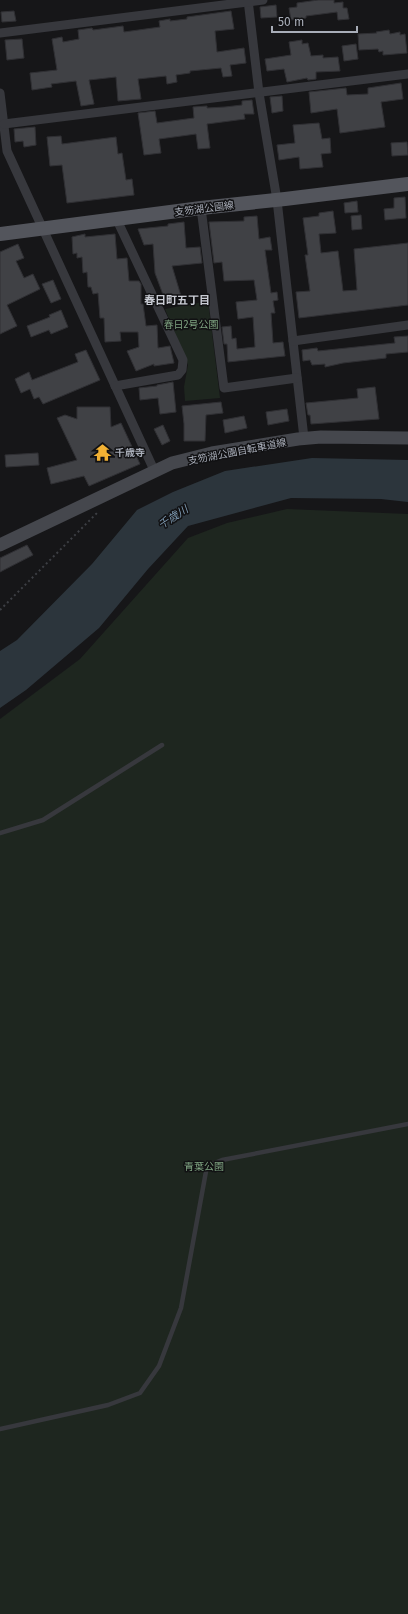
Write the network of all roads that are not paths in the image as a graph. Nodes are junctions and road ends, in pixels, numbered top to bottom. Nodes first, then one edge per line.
1 (263, 0) edge
2 (248, 1) edge
3 (0, 33) edge
4 (408, 74) edge
5 (0, 93) edge
6 (260, 93) junction
7 (4, 124) junction
8 (408, 184) edge
9 (277, 200) junction
10 (201, 208) junction
11 (117, 220) junction
12 (42, 230) junction
13 (0, 234) edge
14 (408, 325) edge
15 (293, 342) junction
16 (297, 378) junction
17 (115, 386) junction
18 (304, 438) junction
19 (408, 438) edge
20 (154, 470) junction
21 (0, 545) edge
22 (162, 745) dead end
23 (0, 833) edge
24 (408, 1124) edge
25 (0, 1430) edge

1 - 2 street
2 - 3 street
2 - 6 street
4 - 6 street
5 - 7 street
6 - 7 street
6 - 9 street
7 - 12 street
8 - 9 main road, 支笏湖公園線
9 - 10 main road, 支笏湖公園線
9 - 15 street
10 - 11 main road, 支笏湖公園線
10 - 16 street
11 - 12 main road, 支笏湖公園線
11 - 17 street
12 - 13 main road, 支笏湖公園線
12 - 17 street
14 - 15 street
15 - 16 street
16 - 18 street
17 - 20 street
18 - 19 street
18 - 20 street
20 - 21 street
22 - 23 lane
24 - 25 lane

